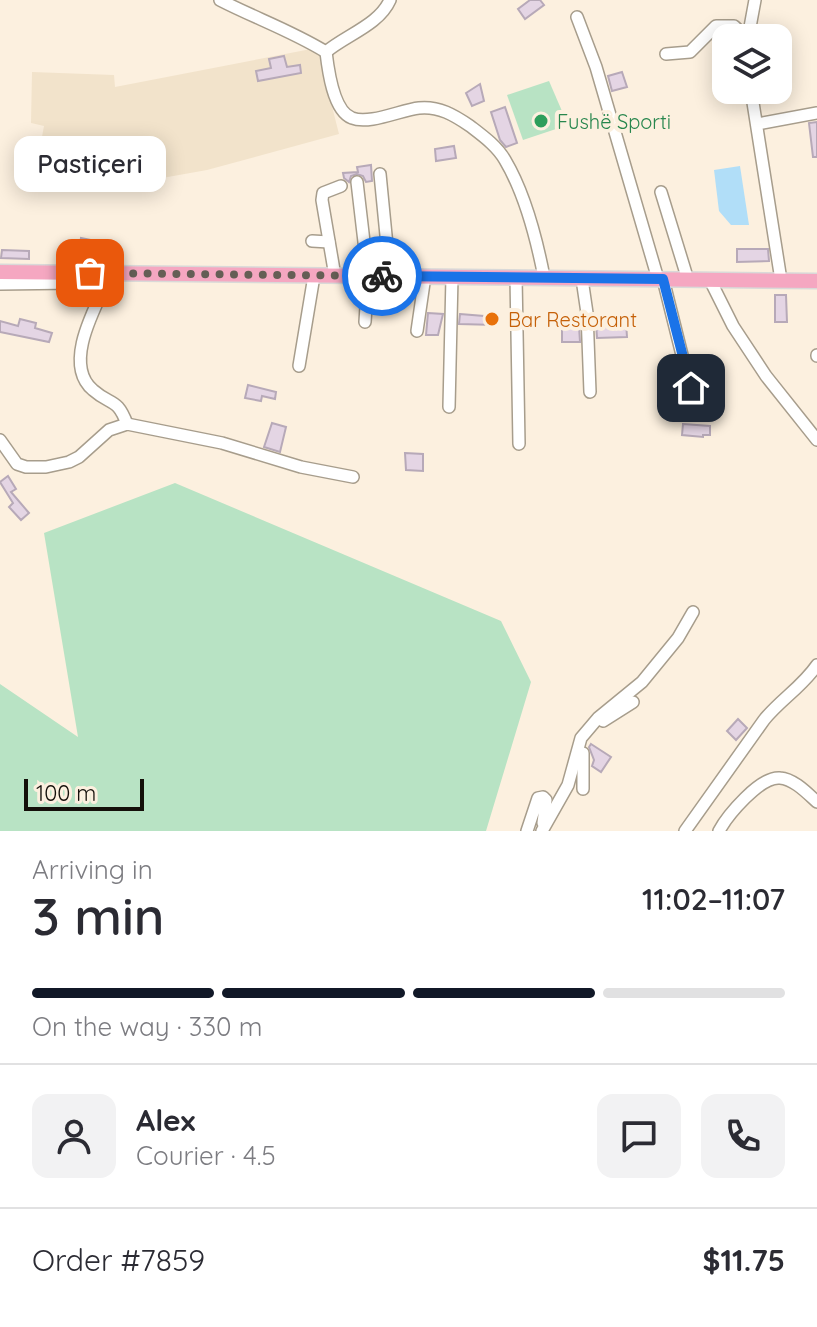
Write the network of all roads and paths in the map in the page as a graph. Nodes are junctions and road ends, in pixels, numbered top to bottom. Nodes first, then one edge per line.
1 (220, 0) edge
2 (400, 0) edge
3 (755, 0) edge
4 (388, 5) edge
5 (577, 17) dead end
6 (750, 24) edge
7 (712, 30) edge
8 (326, 52) junction
9 (666, 54) dead end
10 (753, 104) edge
11 (817, 113) edge
12 (757, 124) junction
13 (380, 174) dead end
14 (357, 182) dead end
15 (341, 186) dead end
16 (661, 192) dead end
17 (312, 241) dead end
18 (329, 242) junction
19 (0, 272) edge
20 (90, 273) junction
21 (111, 273) junction
22 (314, 276) junction
23 (335, 276) junction
24 (368, 276) junction
25 (390, 276) junction
26 (425, 276) junction
27 (452, 277) junction
28 (516, 277) junction
29 (544, 277) junction
30 (582, 279) junction
31 (660, 279) junction
32 (688, 280) junction
33 (710, 280) junction
34 (781, 280) junction
35 (817, 281) edge
36 (0, 284) edge
37 (365, 322) dead end
38 (417, 331) dead end
39 (299, 366) dead end
40 (590, 392) dead end
41 (449, 407) dead end
42 (695, 407) dead end
43 (812, 422) edge
44 (127, 424) junction
45 (0, 440) edge
46 (817, 440) edge
47 (519, 444) dead end
48 (353, 477) dead end
49 (693, 612) dead end
50 (817, 665) edge
51 (633, 702) dead end
52 (586, 734) junction
53 (583, 789) dead end
54 (817, 802) edge
55 (527, 831) edge
56 (541, 831) edge
57 (685, 831) edge
58 (719, 831) edge

1 - 8 street
2 - 4 street
3 - 6 street
4 - 8 street
5 - 31 street
7 - 9 street
8 - 29 street
10 - 12 street
11 - 12 street
12 - 34 street
13 - 25 street
14 - 24 street
15 - 18 street
16 - 32 street
17 - 18 street
18 - 23 street
19 - 20 main road
20 - 21 main road
20 - 36 street
21 - 22 main road
21 - 44 street
22 - 23 main road
22 - 39 street
23 - 24 main road
24 - 25 main road
24 - 37 street
25 - 26 main road
26 - 27 main road
26 - 38 street
27 - 28 main road
27 - 41 street
28 - 29 main road
28 - 47 street
29 - 30 main road
30 - 31 main road
30 - 40 street
31 - 32 main road
31 - 42 street
32 - 33 main road
33 - 34 main road
33 - 43 street
34 - 35 main road
43 - 46 street
44 - 45 street
44 - 48 street
49 - 52 street
50 - 57 street
51 - 52 street
52 - 53 street
52 - 56 street
54 - 58 street
55 - 56 street

